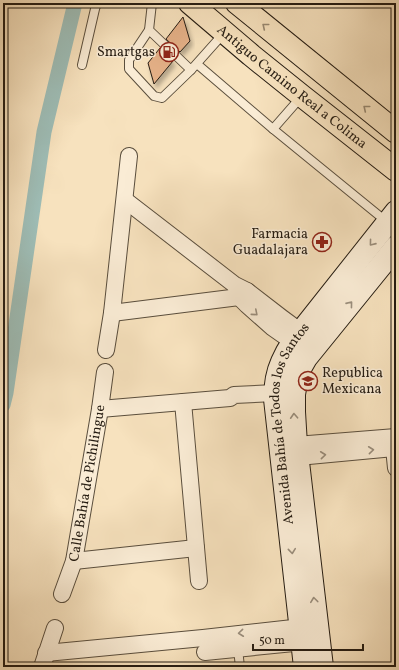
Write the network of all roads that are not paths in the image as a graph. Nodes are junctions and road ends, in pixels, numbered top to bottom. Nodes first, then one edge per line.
1 (97, 3) edge
2 (152, 3) edge
3 (190, 3) edge
4 (236, 3) edge
5 (149, 30) junction
6 (225, 33) junction
7 (82, 65) dead end
8 (194, 67) junction
9 (302, 96) junction
10 (273, 129) junction
11 (396, 132) edge
12 (129, 156) dead end
13 (396, 170) edge
14 (125, 200) junction
15 (392, 217) edge
16 (396, 247) edge
17 (240, 291) junction
18 (112, 313) junction
19 (297, 337) junction
20 (106, 350) dead end
21 (105, 372) dead end
22 (275, 396) junction
23 (183, 402) junction
24 (100, 409) junction
25 (394, 440) edge
26 (297, 451) junction
27 (396, 468) edge
28 (196, 548) junction
29 (74, 561) junction
30 (199, 581) dead end
31 (62, 594) dead end
32 (55, 628) dead end
33 (310, 634) junction
34 (238, 649) junction
35 (205, 652) edge
36 (44, 660) edge
37 (240, 667) edge
38 (305, 667) edge
39 (322, 667) edge

1 - 7 lane
2 - 5 lane
3 - 6 main road, Antiguo Camino Real a Colima
11 -> 4 main road, Antiguo Camino Real a Colima
5 - 8 lane
5 - 8 lane
6 - 8 lane
6 - 9 main road, Antiguo Camino Real a Colima
8 - 10 lane
9 - 10 lane
9 - 13 main road, Antiguo Camino Real a Colima
10 - 15 lane
12 - 14 street
14 - 17 street
14 - 18 street
15 -> 19 street, Avenida Bahía de Todos los Santos
26 -> 16 street, Avenida Bahía de Todos los Santos
17 - 18 street
17 - 19 street
18 - 20 street
19 - 22 street, Avenida Bahía de Todos los Santos
21 - 24 street, Calle Bahía de Pichilingue
22 - 23 street
22 -> 33 street, Avenida Bahía de Todos los Santos
23 - 24 street
23 - 28 street
24 - 29 street, Calle Bahía de Pichilingue
25 - 26 street
25 - 27 street
33 -> 26 street, Avenida Bahía de Todos los Santos
28 - 29 street
28 - 30 street
29 - 31 street, Calle Bahía de Pichilingue
32 - 36 street
33 - 34 street
33 -> 35 street
33 - 38 street, Avenida Bahía de Todos los Santos
33 - 39 street, Avenida Bahía de Todos los Santos
34 - 35 street
34 - 37 lane
35 - 36 street

